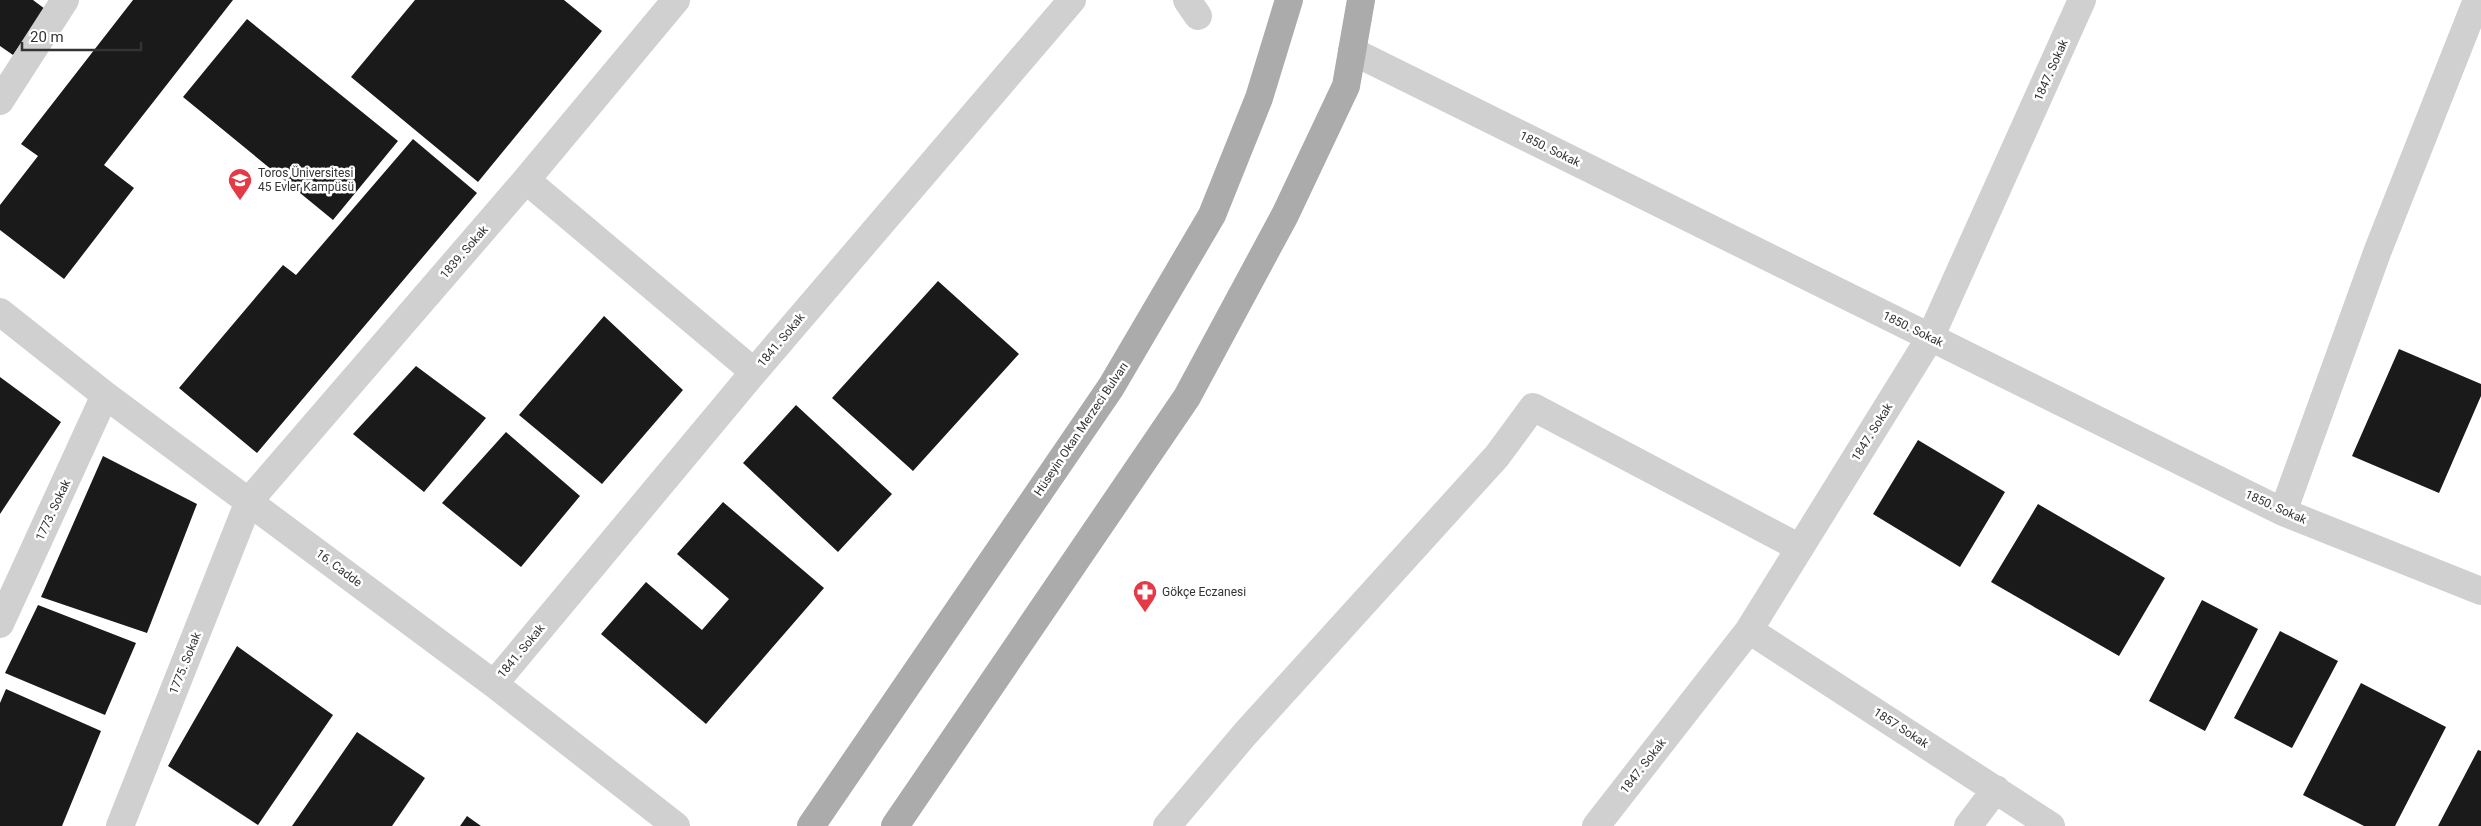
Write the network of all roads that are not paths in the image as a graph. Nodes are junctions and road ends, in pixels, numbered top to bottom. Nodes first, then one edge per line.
1 (65, 0) edge
2 (676, 0) edge
3 (1072, 0) edge
4 (1289, 0) edge
5 (1361, 0) edge
6 (2082, 0) edge
7 (2477, 0) edge
8 (1352, 50) junction
9 (0, 101) edge
10 (526, 180) junction
11 (0, 312) edge
12 (1930, 338) junction
13 (754, 372) junction
14 (106, 395) junction
15 (249, 501) junction
16 (2283, 512) junction
17 (1800, 548) junction
18 (2481, 591) edge
19 (0, 624) edge
20 (1750, 630) junction
21 (494, 684) junction
22 (1996, 789) junction
23 (120, 826) edge
24 (676, 826) edge
25 (811, 826) edge
26 (895, 826) edge
27 (1167, 826) edge
28 (1596, 826) edge
29 (1968, 826) edge
30 (2051, 826) edge

1 - 9 street
2 - 10 street, 1839. Sokak
3 - 13 street, 1841. Sokak
4 - 25 main road, Hüseyin Okan Merzeci Bulvarı
5 - 8 main road
6 - 12 street, 1847. Sokak
7 - 16 street
8 - 12 street, 1850. Sokak
8 - 26 main road
10 - 13 street
10 - 15 street, 1839. Sokak
11 - 14 street, 16. Cadde
12 - 16 street, 1850. Sokak
12 - 17 street, 1847. Sokak
13 - 21 street, 1841. Sokak
14 - 15 street, 16. Cadde
14 - 19 street, 1773. Sokak
15 - 21 street, 16. Cadde
15 - 23 street, 1775. Sokak
16 - 18 street, 1850. Sokak
17 - 20 street, 1847. Sokak
17 - 27 street
20 - 22 street, 1857 Sokak
20 - 28 street, 1847. Sokak
21 - 24 street, 16. Cadde
22 - 29 street
22 - 30 street, 1857 Sokak

